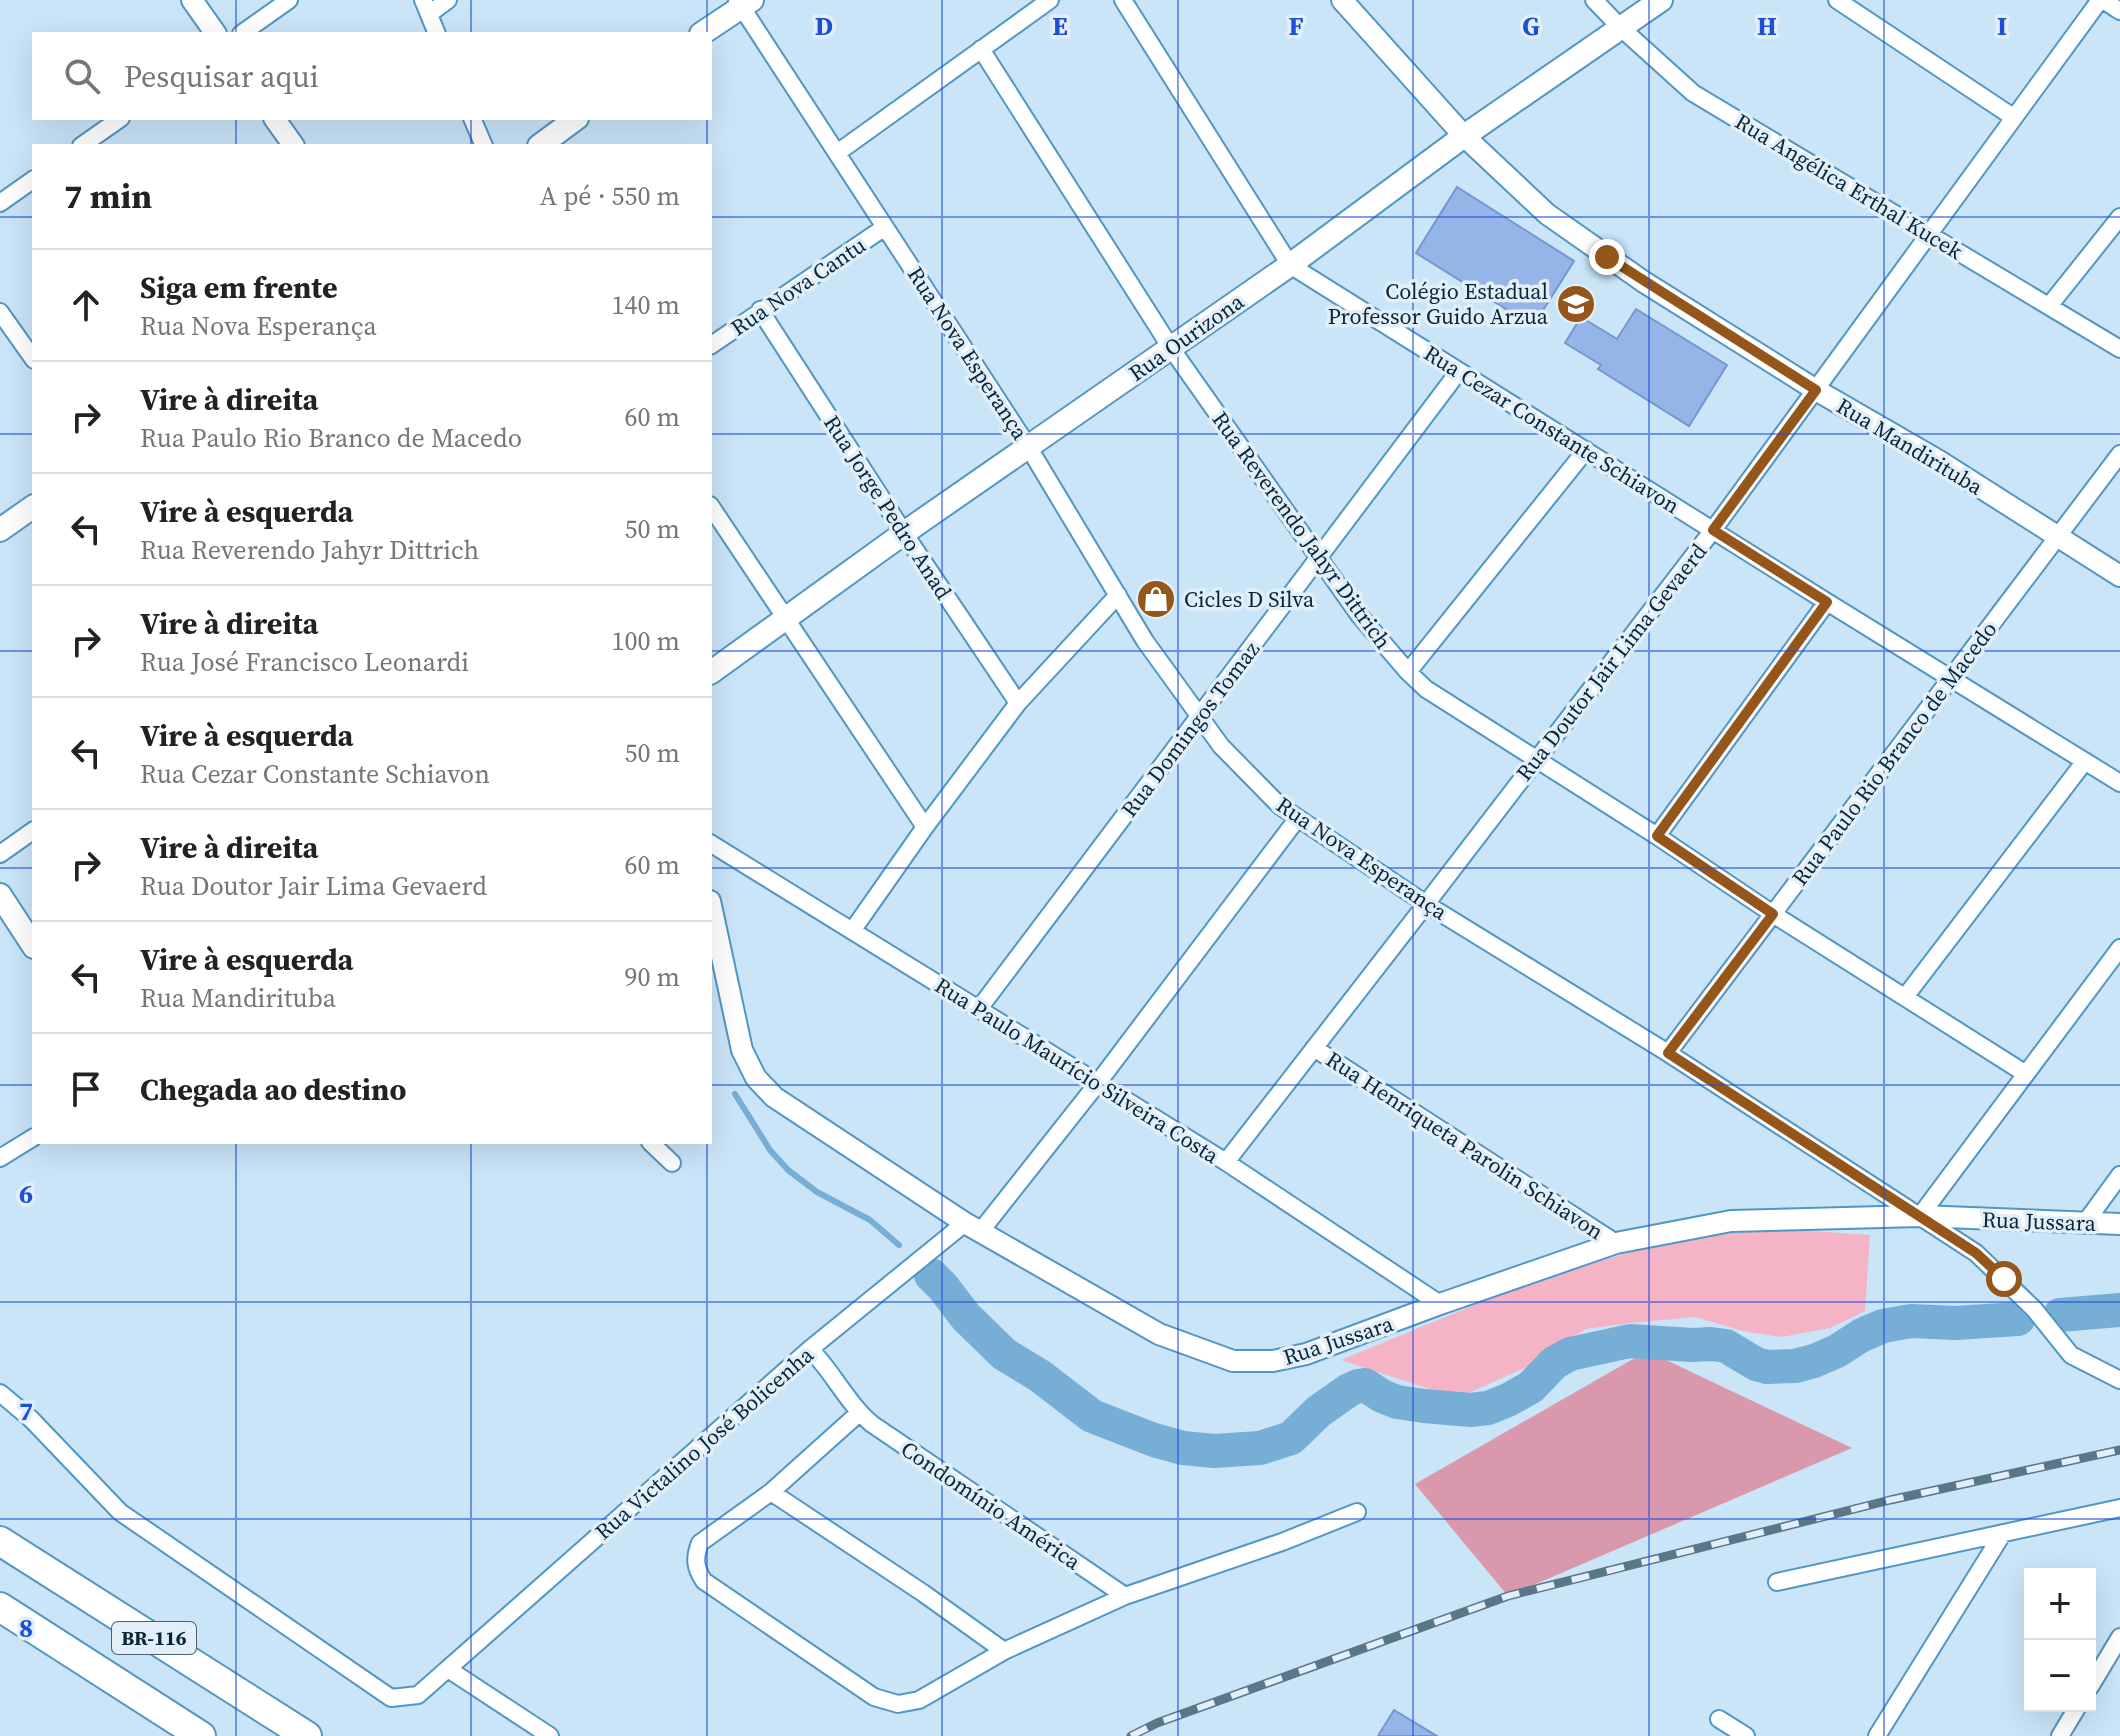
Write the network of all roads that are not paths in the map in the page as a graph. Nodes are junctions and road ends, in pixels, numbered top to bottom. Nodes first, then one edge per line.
1 (192, 0) edge
2 (289, 0) edge
3 (448, 0) edge
4 (1050, 0) edge
5 (1123, 0) edge
6 (1342, 0) edge
7 (1594, 0) edge
8 (1661, 0) edge
9 (1837, 0) edge
10 (2101, 0) edge
11 (744, 2) edge
12 (426, 7) edge
13 (2120, 11) edge
14 (1620, 27) junction
15 (215, 32) edge
16 (244, 32) edge
17 (436, 32) edge
18 (704, 32) edge
19 (981, 49) junction
20 (2013, 117) junction
21 (118, 120) edge
22 (275, 120) edge
23 (473, 120) edge
24 (574, 120) edge
25 (1464, 136) junction
26 (84, 144) edge
27 (293, 144) edge
28 (483, 144) edge
29 (542, 144) edge
30 (837, 153) junction
31 (32, 180) edge
32 (0, 203) edge
33 (2120, 217) edge
34 (885, 227) junction
35 (1929, 233) junction
36 (1290, 265) junction
37 (2049, 306) junction
38 (760, 310) junction
39 (0, 312) edge
40 (712, 345) edge
41 (1171, 348) junction
42 (2120, 349) edge
43 (32, 357) edge
44 (1459, 371) junction
45 (1816, 390) junction
46 (1029, 448) junction
47 (1586, 450) junction
48 (2120, 454) edge
49 (32, 507) edge
50 (712, 508) edge
51 (0, 530) edge
52 (1713, 530) junction
53 (904, 533) junction
54 (2057, 537) junction
55 (1319, 557) junction
56 (2120, 576) edge
57 (1118, 595) junction
58 (1827, 602) junction
59 (786, 619) junction
60 (712, 672) edge
61 (1408, 672) junction
62 (1950, 679) junction
63 (1018, 703) junction
64 (1199, 716) junction
65 (1535, 760) junction
66 (2085, 761) junction
67 (2120, 783) edge
68 (1297, 819) junction
69 (925, 827) junction
70 (32, 831) edge
71 (1657, 836) junction
72 (712, 844) edge
73 (0, 854) edge
74 (0, 895) edge
75 (1426, 904) junction
76 (712, 910) edge
77 (1773, 914) junction
78 (852, 931) junction
79 (32, 944) edge
80 (2120, 948) edge
81 (1905, 997) junction
82 (978, 1010) junction
83 (1314, 1048) junction
84 (1668, 1053) junction
85 (2026, 1074) junction
86 (1097, 1084) junction
87 (32, 1138) edge
88 (652, 1144) edge
89 (0, 1158) edge
90 (1226, 1162) junction
91 (672, 1163) dead end
92 (2120, 1175) edge
93 (1920, 1216) junction
94 (2085, 1223) junction
95 (2120, 1224) edge
96 (973, 1227) junction
97 (1616, 1243) junction
98 (1440, 1304) junction
99 (810, 1349) junction
100 (2120, 1380) edge
101 (0, 1393) edge
102 (859, 1413) junction
103 (771, 1492) junction
104 (2120, 1508) edge
105 (1357, 1512) dead end
106 (2003, 1533) junction
107 (0, 1541) edge
108 (1777, 1582) dead end
109 (1125, 1596) junction
110 (0, 1607) edge
111 (2120, 1637) edge
112 (1004, 1651) junction
113 (448, 1669) junction
114 (2096, 1677) edge
115 (2074, 1712) edge
116 (1719, 1719) dead end
117 (201, 1736) edge
118 (307, 1736) edge
119 (550, 1736) edge
120 (1746, 1736) edge
121 (1877, 1736) edge
122 (2060, 1736) edge

1 - 15 street
2 - 16 street
3 - 12 street
4 - 19 street
5 - 36 street, Rua Cezar Constante Schiavon
6 - 25 street, Rua Mandirituba
7 - 14 street, Rua Angélica Erthal Kucek
8 - 14 main road, Rua Ourizona
9 - 20 street
10 - 13 street
10 - 20 street, Rua Doutor Jair Lima Gevaerd
11 - 18 main road
11 - 30 street, Rua Nova Esperança
12 - 17 street
14 - 25 main road, Rua Ourizona
14 - 35 street, Rua Angélica Erthal Kucek
19 - 30 street
19 - 41 street, Rua Reverendo Jahyr Dittrich
20 - 35 street, Rua Doutor Jair Lima Gevaerd
21 - 26 street
22 - 27 street
23 - 28 street
24 - 29 main road
25 - 36 main road, Rua Ourizona
25 - 45 street, Rua Mandirituba
30 - 34 street, Rua Nova Esperança
31 - 32 street
33 - 37 street
34 - 38 street, Rua Nova Cantu
34 - 46 street, Rua Nova Esperança
35 - 37 street, Rua Angélica Erthal Kucek
35 - 45 street, Rua Doutor Jair Lima Gevaerd
36 - 41 main road, Rua Ourizona
36 - 44 street, Rua Cezar Constante Schiavon
37 - 42 street, Rua Angélica Erthal Kucek
38 - 40 street, Rua Nova Cantu
38 - 53 street, Rua Jorge Pedro Anad
39 - 43 street
41 - 46 main road, Rua Ourizona
41 - 55 street, Rua Reverendo Jahyr Dittrich
44 - 47 street, Rua Cezar Constante Schiavon
44 - 55 street, Rua Domingos Tomaz
45 - 52 street, Rua Doutor Jair Lima Gevaerd
45 - 54 street, Rua Mandirituba
46 - 53 main road, Rua Ourizona
46 - 57 street, Rua Nova Esperança
47 - 52 street, Rua Cezar Constante Schiavon
47 - 61 street
48 - 54 street, Rua Paulo Rio Branco de Macedo
49 - 51 main road
50 - 59 street
52 - 58 street, Rua Cezar Constante Schiavon
52 - 65 street, Rua Doutor Jair Lima Gevaerd
53 - 59 main road, Rua Ourizona
53 - 63 street, Rua Jorge Pedro Anad
54 - 56 street, Rua Mandirituba
54 - 62 street, Rua Paulo Rio Branco de Macedo
55 - 61 street, Rua Reverendo Jahyr Dittrich
55 - 64 street, Rua Domingos Tomaz
57 - 63 street
57 - 64 street, Rua Nova Esperança
58 - 62 street, Rua Cezar Constante Schiavon
58 - 71 street
59 - 60 main road, Rua Ourizona
59 - 69 street
61 - 65 street, Rua Reverendo Jahyr Dittrich
62 - 66 street, Rua Cezar Constante Schiavon
62 - 77 street, Rua Paulo Rio Branco de Macedo
63 - 69 street
64 - 68 street, Rua Nova Esperança
64 - 82 street, Rua Domingos Tomaz
65 - 71 street, Rua Reverendo Jahyr Dittrich
65 - 75 street, Rua Doutor Jair Lima Gevaerd
66 - 67 street, Rua Cezar Constante Schiavon
66 - 81 street
68 - 75 street, Rua Nova Esperança
68 - 86 street, Rua Victalino José Bolicenha
69 - 78 street
70 - 73 street
71 - 77 street, Rua Reverendo Jahyr Dittrich
72 - 78 street, Rua Paulo Maurício Silveira Costa
74 - 79 main road
75 - 83 street, Rua Doutor Jair Lima Gevaerd
75 - 84 street, Rua Nova Esperança
76 - 96 street, Rua Jussara
77 - 81 street, Rua Reverendo Jahyr Dittrich
77 - 84 street, Rua Paulo Rio Branco de Macedo
78 - 82 street, Rua Paulo Maurício Silveira Costa
80 - 85 street
81 - 85 street, Rua Reverendo Jahyr Dittrich
82 - 86 street, Rua Paulo Maurício Silveira Costa
83 - 90 street, Rua Doutor Jair Lima Gevaerd
83 - 97 street, Rua Henriqueta Parolin Schiavon
84 - 93 street, Rua Nova Esperança
85 - 93 street
86 - 90 street, Rua Paulo Maurício Silveira Costa
86 - 96 street, Rua Victalino José Bolicenha
87 - 89 street
88 - 91 street
90 - 98 street, Rua Paulo Maurício Silveira Costa
92 - 94 street
93 - 94 street, Rua Jussara
93 - 97 street, Rua Jussara
93 - 100 street, Rua Nova Esperança
94 - 95 street, Rua Jussara
96 - 98 street, Rua Jussara
96 - 99 street, Rua Victalino José Bolicenha
97 - 98 street, Rua Jussara
99 - 102 street, Condomínio América
99 - 113 street, Rua Victalino José Bolicenha
101 - 113 street, Rua Victalino José Bolicenha
102 - 103 street
102 - 109 street, Condomínio América
103 - 112 street
103 - 112 street
104 - 106 street
105 - 109 street
106 - 108 street
106 - 121 street
107 - 118 highway, BR-116
109 - 112 street
110 - 117 highway, BR-116
111 - 114 street
113 - 119 street
115 - 122 street
116 - 120 street

